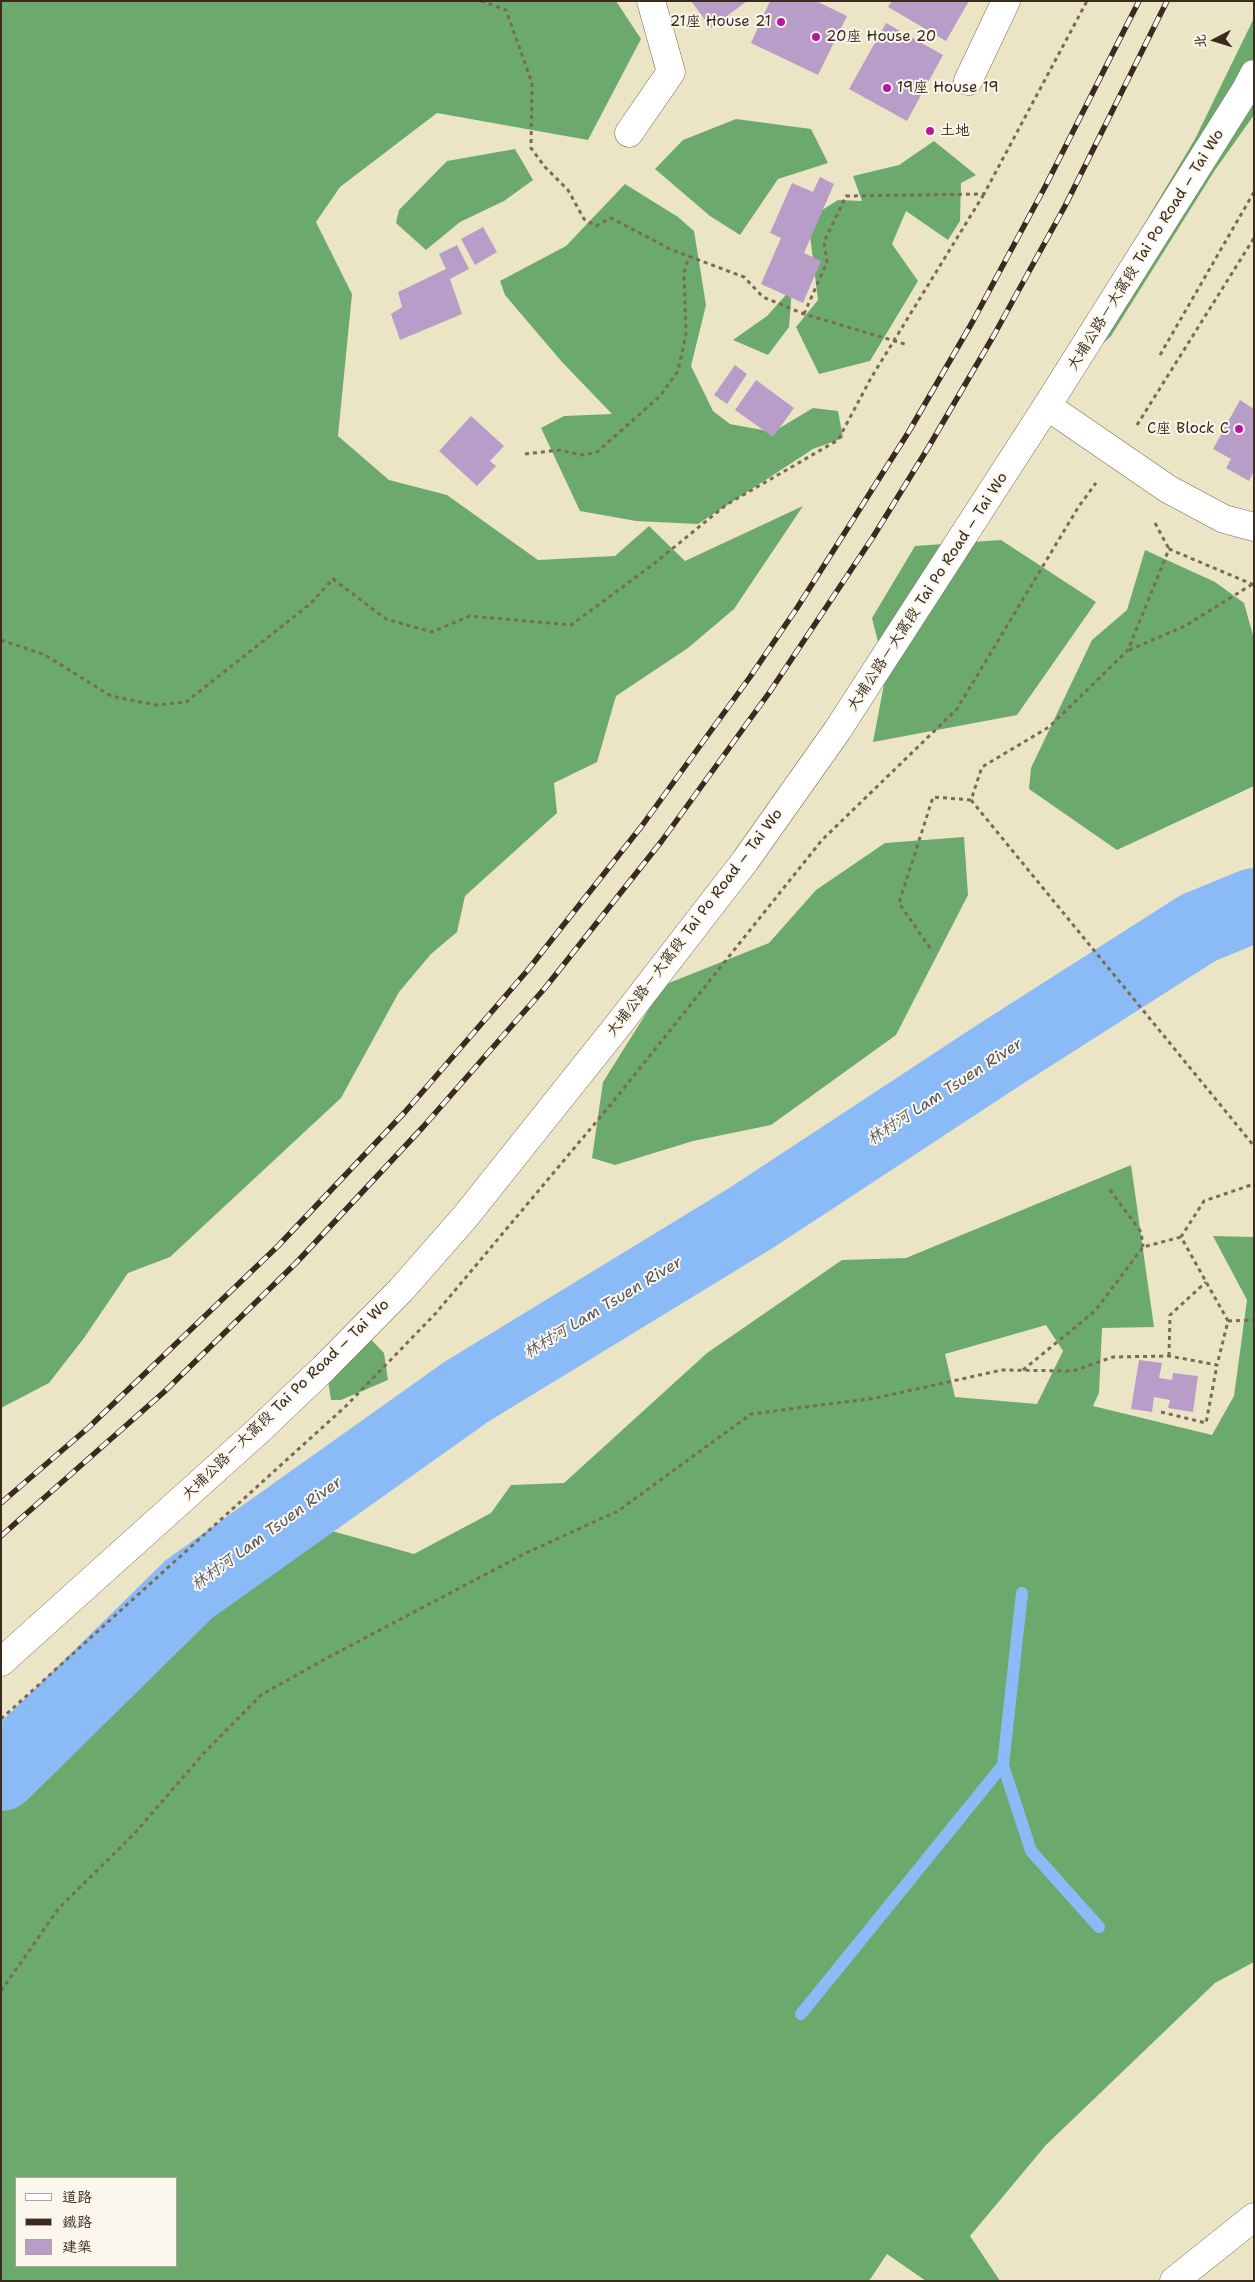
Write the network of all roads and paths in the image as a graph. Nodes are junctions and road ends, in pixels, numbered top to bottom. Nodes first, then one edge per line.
1 (481, 1) edge
2 (651, 1) edge
3 (1006, 1) edge
4 (1087, 1) edge
5 (1254, 74) edge
6 (968, 81) dead end
7 (629, 133) dead end
8 (1254, 192) edge
9 (984, 194) junction
10 (1254, 238) edge
11 (689, 256) junction
12 (804, 314) junction
13 (908, 345) dead end
14 (1160, 354) dead end
15 (1047, 406) junction
16 (1144, 416) dead end
17 (525, 454) dead end
18 (1254, 527) edge
19 (1253, 585) edge
20 (1, 640) edge
21 (1128, 650) junction
22 (971, 800) junction
23 (930, 948) dead end
24 (1254, 1146) edge
25 (1254, 1184) edge
26 (1110, 1190) dead end
27 (1181, 1237) junction
28 (1143, 1247) junction
29 (1206, 1281) junction
30 (1254, 1320) edge
31 (1228, 1321) junction
32 (1169, 1356) junction
33 (1216, 1365) junction
34 (1023, 1370) junction
35 (1161, 1412) dead end
36 (1, 1662) edge
37 (1, 1991) edge
38 (1254, 2217) edge
39 (1174, 2281) edge

1 - 11 path
2 - 7 main road
3 - 6 main road
4 - 9 path
5 - 15 main road, 大埔公路－大窩段 Tai Po Road – Tai Wo
8 - 14 path
9 - 12 path
9 - 20 path
10 - 16 path
11 - 12 path
11 - 17 path
12 - 13 path
15 - 18 main road
15 - 36 main road, 大埔公路－大窩段 Tai Po Road – Tai Wo
19 - 21 path
19 - 21 path
21 - 22 path
22 - 23 path
22 - 24 path
25 - 27 path
26 - 28 path
27 - 28 path
27 - 29 path
28 - 34 path
29 - 31 path
29 - 32 path
30 - 31 path
31 - 33 path
32 - 33 path
32 - 34 path
33 - 35 path
34 - 37 path
38 - 39 main road

